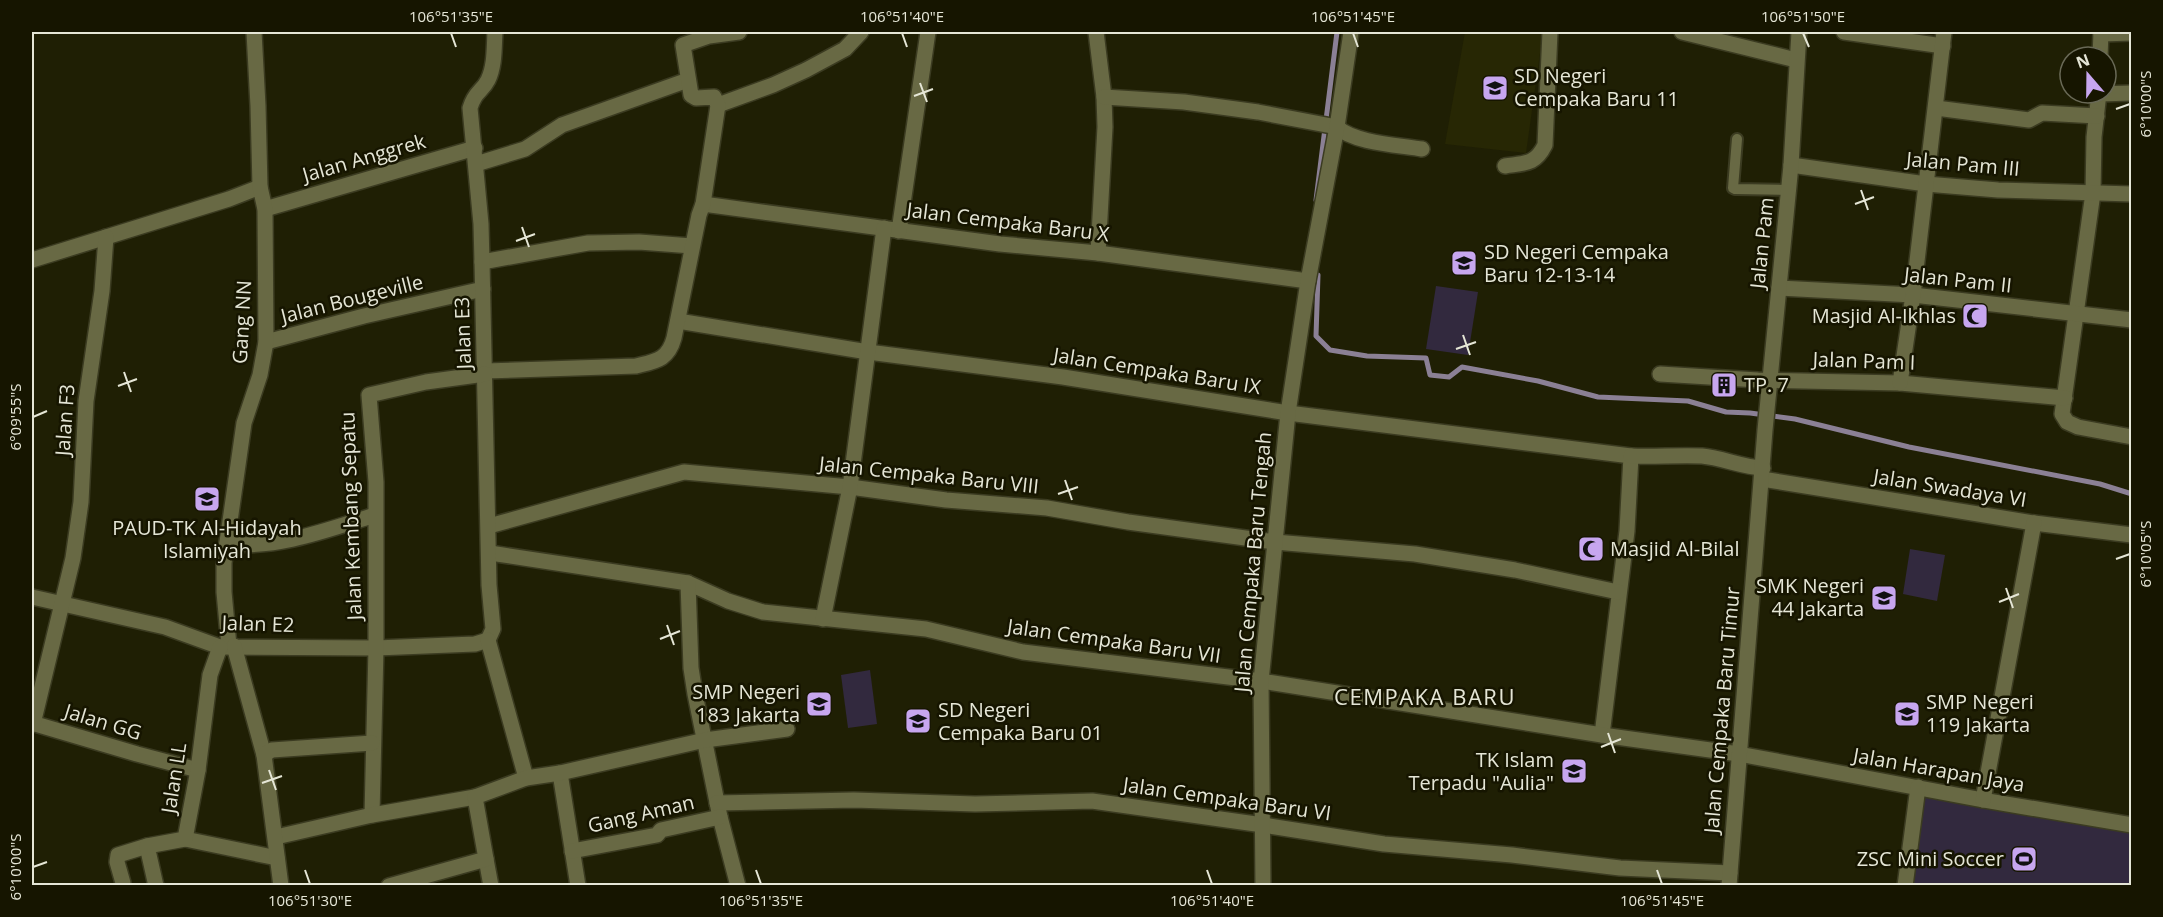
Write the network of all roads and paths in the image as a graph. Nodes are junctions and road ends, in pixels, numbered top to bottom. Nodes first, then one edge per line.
1 (254, 32) edge
2 (495, 32) edge
3 (739, 32) edge
4 (861, 32) edge
5 (928, 32) edge
6 (1096, 32) edge
7 (1351, 32) edge
8 (1550, 32) edge
9 (1682, 32) edge
10 (1799, 32) edge
11 (1844, 32) edge
12 (2101, 33) edge
13 (2132, 33) edge
14 (709, 34) edge
15 (1944, 39) edge
16 (1796, 60) junction
17 (688, 80) junction
18 (1104, 97) junction
19 (718, 105) junction
20 (2098, 105) edge
21 (1936, 108) junction
22 (2097, 116) junction
23 (1327, 125) junction
24 (1737, 139) dead end
25 (475, 148) junction
26 (1422, 149) dead end
27 (476, 164) junction
28 (1791, 165) junction
29 (1505, 166) dead end
30 (1926, 184) junction
31 (260, 187) junction
32 (1788, 190) junction
33 (2093, 194) junction
34 (2132, 194) edge
35 (703, 204) junction
36 (265, 209) junction
37 (884, 228) junction
38 (900, 231) junction
39 (106, 237) junction
40 (692, 246) junction
41 (1098, 254) junction
42 (32, 261) edge
43 (482, 262) junction
44 (1310, 275) junction
45 (1779, 288) junction
46 (483, 289) junction
47 (1913, 295) junction
48 (2074, 315) junction
49 (2132, 320) edge
50 (678, 321) junction
51 (266, 342) junction
52 (868, 352) junction
53 (485, 373) junction
54 (1660, 374) dead end
55 (1771, 379) junction
56 (1900, 382) junction
57 (2065, 398) junction
58 (1288, 413) junction
59 (1765, 430) joint
60 (2132, 437) edge
61 (1630, 456) junction
62 (1762, 473) junction
63 (850, 487) junction
64 (375, 515) junction
65 (2034, 523) junction
66 (489, 526) junction
67 (2132, 535) edge
68 (1275, 542) junction
69 (227, 544) junction
70 (489, 553) junction
71 (688, 583) junction
72 (1618, 592) junction
73 (32, 597) edge
74 (61, 605) junction
75 (824, 619) junction
76 (488, 640) junction
77 (228, 646) junction
78 (376, 648) junction
79 (1261, 681) junction
80 (32, 724) edge
81 (787, 729) dead end
82 (1602, 735) junction
83 (705, 740) junction
84 (372, 743) junction
85 (1738, 754) junction
86 (264, 755) junction
87 (198, 770) junction
88 (560, 773) junction
89 (526, 778) junction
90 (1918, 787) junction
91 (475, 797) junction
92 (1983, 800) junction
93 (718, 810) junction
94 (372, 815) junction
95 (1263, 825) junction
96 (2132, 825) edge
97 (276, 837) junction
98 (185, 839) junction
99 (147, 846) junction
100 (572, 851) junction
101 (277, 858) junction
102 (486, 859) junction
103 (1730, 879) edge
104 (122, 885) edge
105 (156, 885) edge
106 (281, 885) edge
107 (392, 885) edge
108 (491, 885) edge
109 (578, 885) edge
110 (738, 885) edge
111 (1263, 885) edge
112 (1905, 885) edge

1 - 31 street, Gang NN
2 - 25 street, Jalan E3
3 - 14 street
4 - 19 street
5 - 38 street
6 - 18 street
7 - 23 street, Jalan Cempaka Baru Tengah
8 - 29 street
9 - 16 street
10 - 16 street, Jalan Pam
11 - 15 street
12 - 13 street
14 - 17 street
15 - 21 street
16 - 28 street, Jalan Pam
17 - 19 street
17 - 27 street
18 - 23 street
18 - 41 street
19 - 35 street
20 - 22 street
21 - 22 street
21 - 30 street
22 - 33 street
23 - 26 street
23 - 44 street, Jalan Cempaka Baru Tengah
24 - 32 lane
25 - 27 street, Jalan E3
25 - 36 street, Jalan Anggrek
27 - 43 street, Jalan E3
28 - 30 street, Jalan Pam III
28 - 32 street, Jalan Pam
30 - 33 street, Jalan Pam III
30 - 47 street
31 - 36 street, Gang NN
31 - 39 street
32 - 45 street, Jalan Pam
33 - 34 street, Jalan Pam III
33 - 48 street
35 - 37 street, Jalan Cempaka Baru X
35 - 40 street
36 - 51 street, Gang NN
37 - 38 street, Jalan Cempaka Baru X
37 - 52 street
38 - 41 street, Jalan Cempaka Baru X
39 - 42 street
39 - 74 street, Jalan F3
40 - 43 street
40 - 50 street
41 - 44 street, Jalan Cempaka Baru X
43 - 46 street, Jalan E3
44 - 58 street, Jalan Cempaka Baru Tengah
45 - 47 street, Jalan Pam II
45 - 55 street, Jalan Pam
46 - 51 street, Jalan Bougeville
46 - 53 street, Jalan E3
47 - 48 street, Jalan Pam II
47 - 56 street
48 - 49 street, Jalan Pam II
48 - 57 street
50 - 52 street, Jalan Cempaka Baru IX
50 - 53 street
51 - 69 street, Gang NN
52 - 58 street, Jalan Cempaka Baru IX
52 - 63 street
53 - 64 street, Jalan Kembang Sepatu
53 - 66 street, Jalan E3
54 - 55 street, Jalan Pam I
55 - 56 street, Jalan Pam I
55 - 59 street, Jalan Pam
56 - 57 street, Jalan Pam I
57 - 60 street
58 - 61 street, Jalan Cempaka Baru IX
58 - 68 street, Jalan Cempaka Baru Tengah
59 - 62 street, Jalan Cempaka Baru Timur
61 - 62 street, Jalan Cempaka Baru IX
61 - 72 street
62 - 65 street, Jalan Swadaya VI
62 - 85 street, Jalan Cempaka Baru Timur
63 - 66 street, Jalan Cempaka Baru VIII
63 - 68 street, Jalan Cempaka Baru VIII
63 - 75 street
64 - 69 street
64 - 78 street, Jalan Kembang Sepatu
65 - 67 street, Jalan Swadaya VI
65 - 92 street
66 - 70 street, Jalan E3
68 - 72 street, Jalan Cempaka Baru VIII
68 - 79 street, Jalan Cempaka Baru Tengah
69 - 77 street, Gang NN
70 - 71 street, Jalan Cempaka Baru VII
70 - 76 street, Jalan E3
71 - 75 street, Jalan Cempaka Baru VII
71 - 83 street
72 - 82 street
73 - 74 street, Jalan E2
74 - 77 street, Jalan E2
74 - 80 street, Jalan F3
75 - 79 street, Jalan Cempaka Baru VII
76 - 78 street, Jalan E2
76 - 89 street
77 - 78 street, Jalan E2
77 - 86 street
77 - 87 street, Jalan LL
78 - 84 street, Jalan Kembang Sepatu
79 - 82 street, Jalan Cempaka Baru VII
79 - 95 street, Jalan Cempaka Baru Tengah
80 - 87 street, Jalan GG
81 - 83 street
82 - 85 street, Jalan Cempaka Baru VII
83 - 88 street
83 - 93 street
84 - 86 street
84 - 94 street, Jalan Kembang Sepatu
85 - 90 street, Jalan Harapan Jaya
85 - 103 street, Jalan Cempaka Baru Timur
86 - 97 street
87 - 98 street, Jalan LL
88 - 89 street
88 - 100 street
89 - 91 street
90 - 92 street, Jalan Harapan Jaya
90 - 112 street
91 - 94 street
91 - 102 street
92 - 96 street, Jalan Harapan Jaya
93 - 95 street, Jalan Cempaka Baru VI
93 - 100 street, Gang Aman
93 - 110 street
94 - 97 street
95 - 103 street, Jalan Cempaka Baru VI
95 - 111 street, Jalan Cempaka Baru Tengah
97 - 101 street
98 - 99 street, Jalan LL
98 - 101 street
99 - 104 street, Jalan LL
99 - 105 street
100 - 109 street
101 - 106 street
102 - 107 street
102 - 108 street

